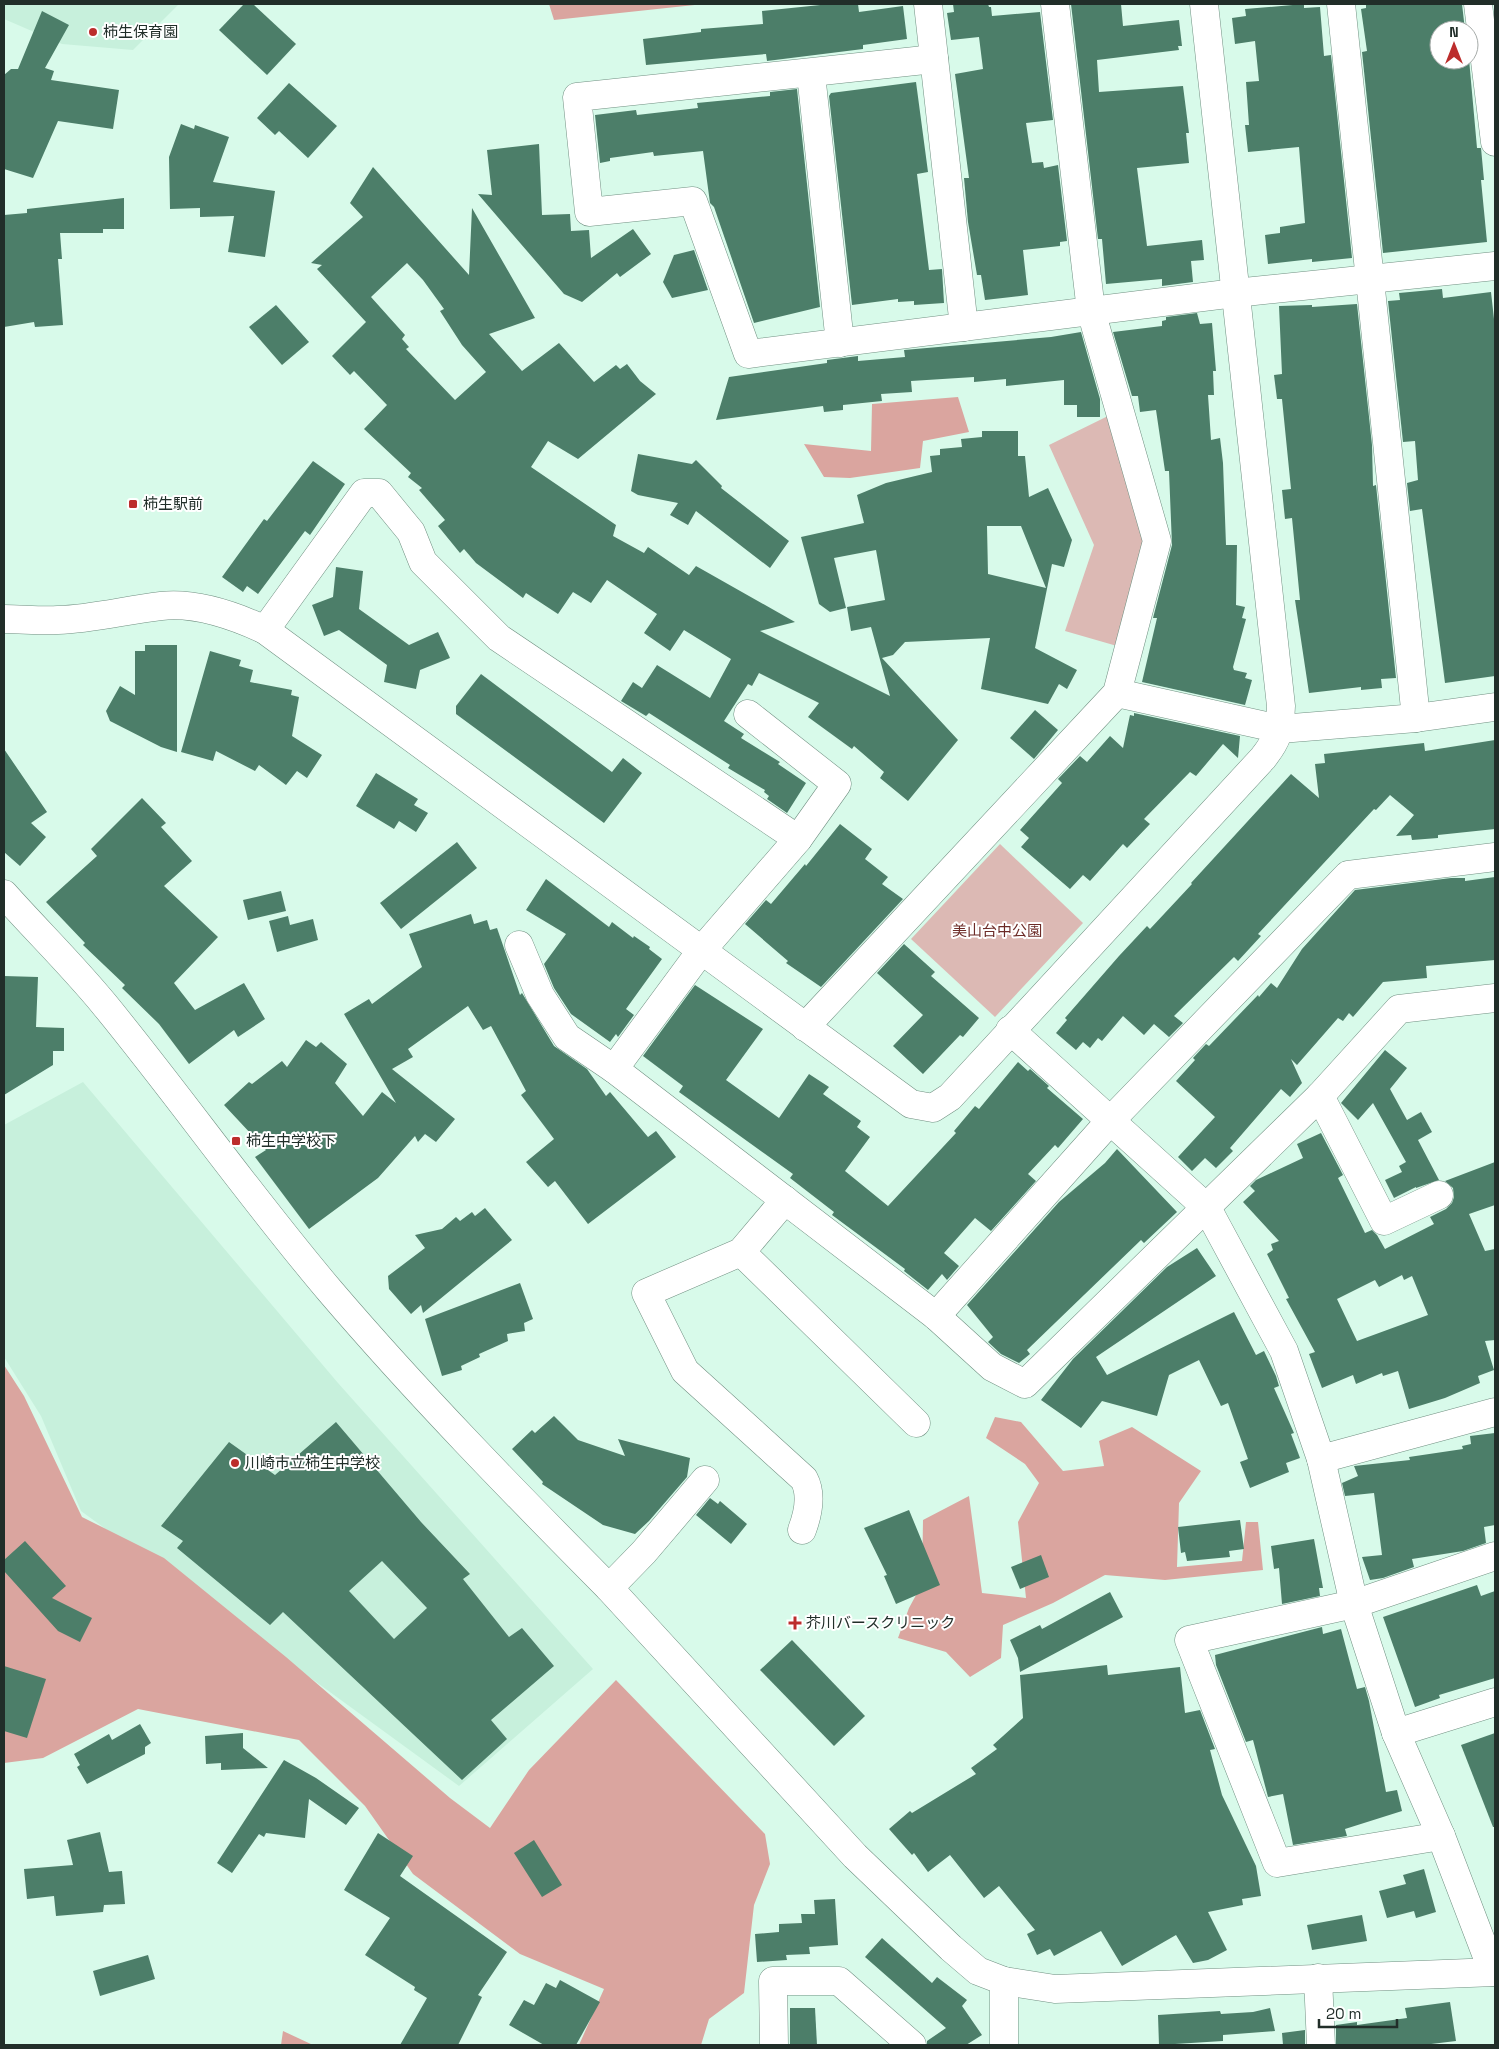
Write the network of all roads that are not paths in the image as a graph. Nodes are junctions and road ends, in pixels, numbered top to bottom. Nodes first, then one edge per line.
1 (928, 4) edge
2 (1055, 4) edge
3 (1204, 4) edge
4 (1341, 4) edge
5 (1478, 4) edge
6 (934, 59) junction
7 (811, 74) junction
8 (1495, 142) edge
9 (1495, 266) edge
10 (1370, 279) junction
11 (1236, 293) junction
12 (1092, 312) junction
13 (964, 327) junction
14 (840, 343) junction
15 (4, 619) edge
16 (265, 630) junction
17 (1117, 693) junction
18 (1495, 707) edge
19 (748, 714) dead end
20 (1416, 718) junction
21 (1280, 729) junction
22 (798, 839) junction
23 (1495, 857) edge
24 (4, 894) edge
25 (519, 945) dead end
26 (700, 951) junction
27 (1495, 998) edge
28 (804, 1027) junction
29 (1010, 1030) junction
30 (614, 1069) junction
31 (1320, 1096) junction
32 (1110, 1121) junction
33 (1439, 1196) dead end
34 (785, 1200) junction
35 (1207, 1208) junction
36 (741, 1252) junction
37 (936, 1316) junction
38 (1495, 1412) edge
39 (916, 1423) dead end
40 (1322, 1459) junction
41 (706, 1480) dead end
42 (802, 1530) dead end
43 (1495, 1556) edge
44 (608, 1588) junction
45 (1354, 1604) junction
46 (1495, 1702) edge
47 (1396, 1734) junction
48 (1441, 1836) junction
49 (1494, 1972) edge
50 (1318, 1978) junction
51 (1004, 1981) junction
52 (774, 2045) edge
53 (912, 2045) edge
54 (1004, 2045) edge
55 (1321, 2045) edge

1 - 6 street
2 - 12 street
3 - 11 street
4 - 10 street
5 - 8 street
6 - 7 street
6 - 13 street
7 - 14 street
7 - 14 street
9 - 10 street
10 - 11 street
10 - 20 street
11 - 12 street
11 - 21 street
12 - 13 street
12 - 17 street
13 - 14 street
15 - 16 street
16 - 22 street
16 - 26 street
17 - 21 street
17 - 28 street
18 - 20 street
19 - 22 street
20 - 21 street
21 - 29 street
22 - 26 street
23 - 32 street
24 - 44 street
25 - 30 street
26 - 28 street
26 - 30 street
27 - 31 street
28 - 29 street
29 - 32 street
30 - 34 street
31 - 33 street
31 - 35 street
32 - 35 street
32 - 37 street
34 - 36 street
34 - 37 street
35 - 37 street
35 - 40 street
36 - 39 street
36 - 42 street
38 - 40 street
40 - 45 street
41 - 44 street
43 - 45 street
44 - 51 street
45 - 47 street
45 - 48 street
46 - 47 street
47 - 48 street
48 - 49 street
49 - 50 street
50 - 51 street
50 - 55 street
51 - 54 street
52 - 53 street

